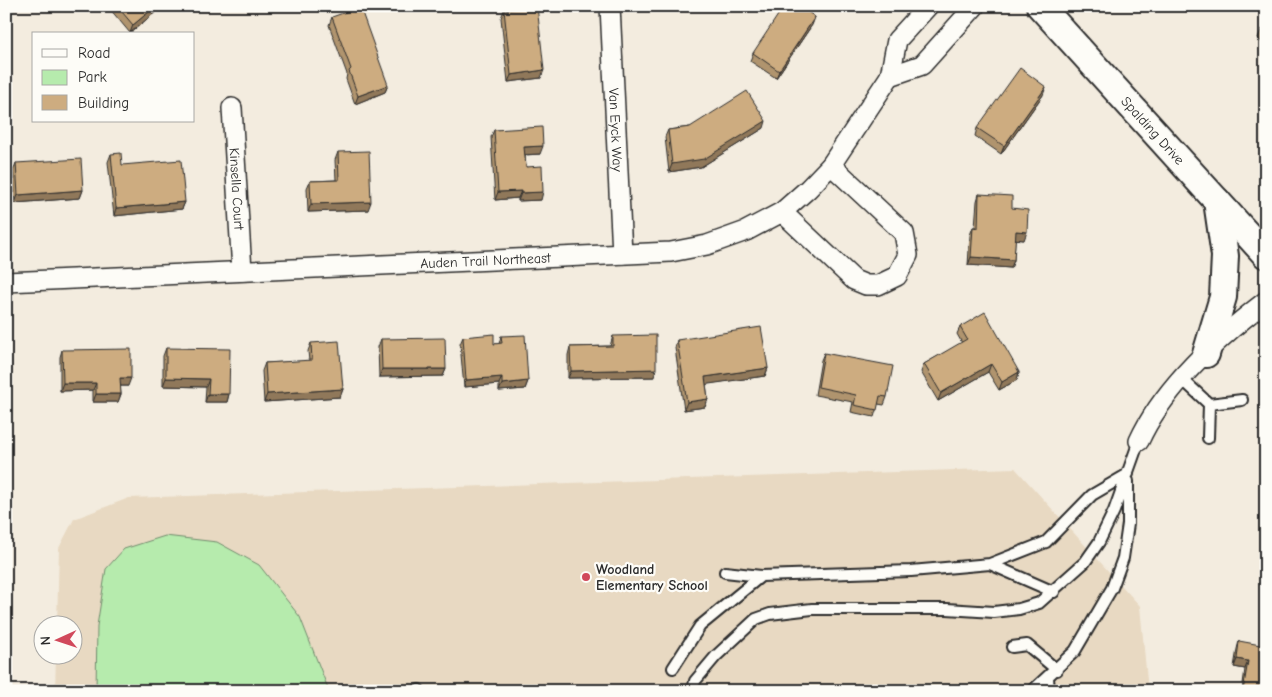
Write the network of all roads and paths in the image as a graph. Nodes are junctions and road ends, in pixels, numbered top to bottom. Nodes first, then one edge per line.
1 (610, 6) edge
2 (928, 6) edge
3 (974, 6) edge
4 (1040, 6) edge
5 (890, 76) junction
6 (232, 108) dead end
7 (831, 165) junction
8 (1217, 201) junction
9 (782, 212) junction
10 (622, 254) junction
11 (1266, 255) edge
12 (242, 271) junction
13 (6, 282) edge
14 (1266, 301) edge
15 (1206, 354) junction
16 (1182, 378) junction
17 (1242, 400) dead end
18 (1209, 404) junction
19 (1208, 438) dead end
20 (1140, 440) joint
21 (1128, 474) junction
22 (990, 564) junction
23 (726, 572) dead end
24 (761, 576) junction
25 (1054, 592) junction
26 (1012, 647) dead end
27 (673, 668) dead end
28 (1057, 670) junction
29 (1048, 676) junction
30 (692, 691) edge
31 (1032, 691) edge
32 (1049, 691) edge

1 - 10 street, Van Eyck Way
2 - 5 street, Auden Trail Northeast
3 - 5 street
4 - 8 street, Spalding Drive
5 - 7 street, Auden Trail Northeast
6 - 12 street, Kinsella Court
7 - 9 street, Auden Trail Northeast
7 - 9 street
8 - 11 street, Spalding Drive
8 - 15 street
9 - 10 street, Auden Trail Northeast
10 - 12 street, Auden Trail Northeast
12 - 13 street, Auden Trail Northeast
14 - 15 street
15 - 16 street
16 - 18 lane
16 - 20 street
17 - 18 lane
18 - 19 lane
20 - 21 lane
21 - 22 lane
21 - 25 lane
21 - 28 lane
22 - 24 lane
22 - 25 lane
23 - 24 lane
24 - 27 lane
25 - 30 lane
26 - 28 lane
28 - 29 lane
29 - 31 lane
29 - 32 lane

